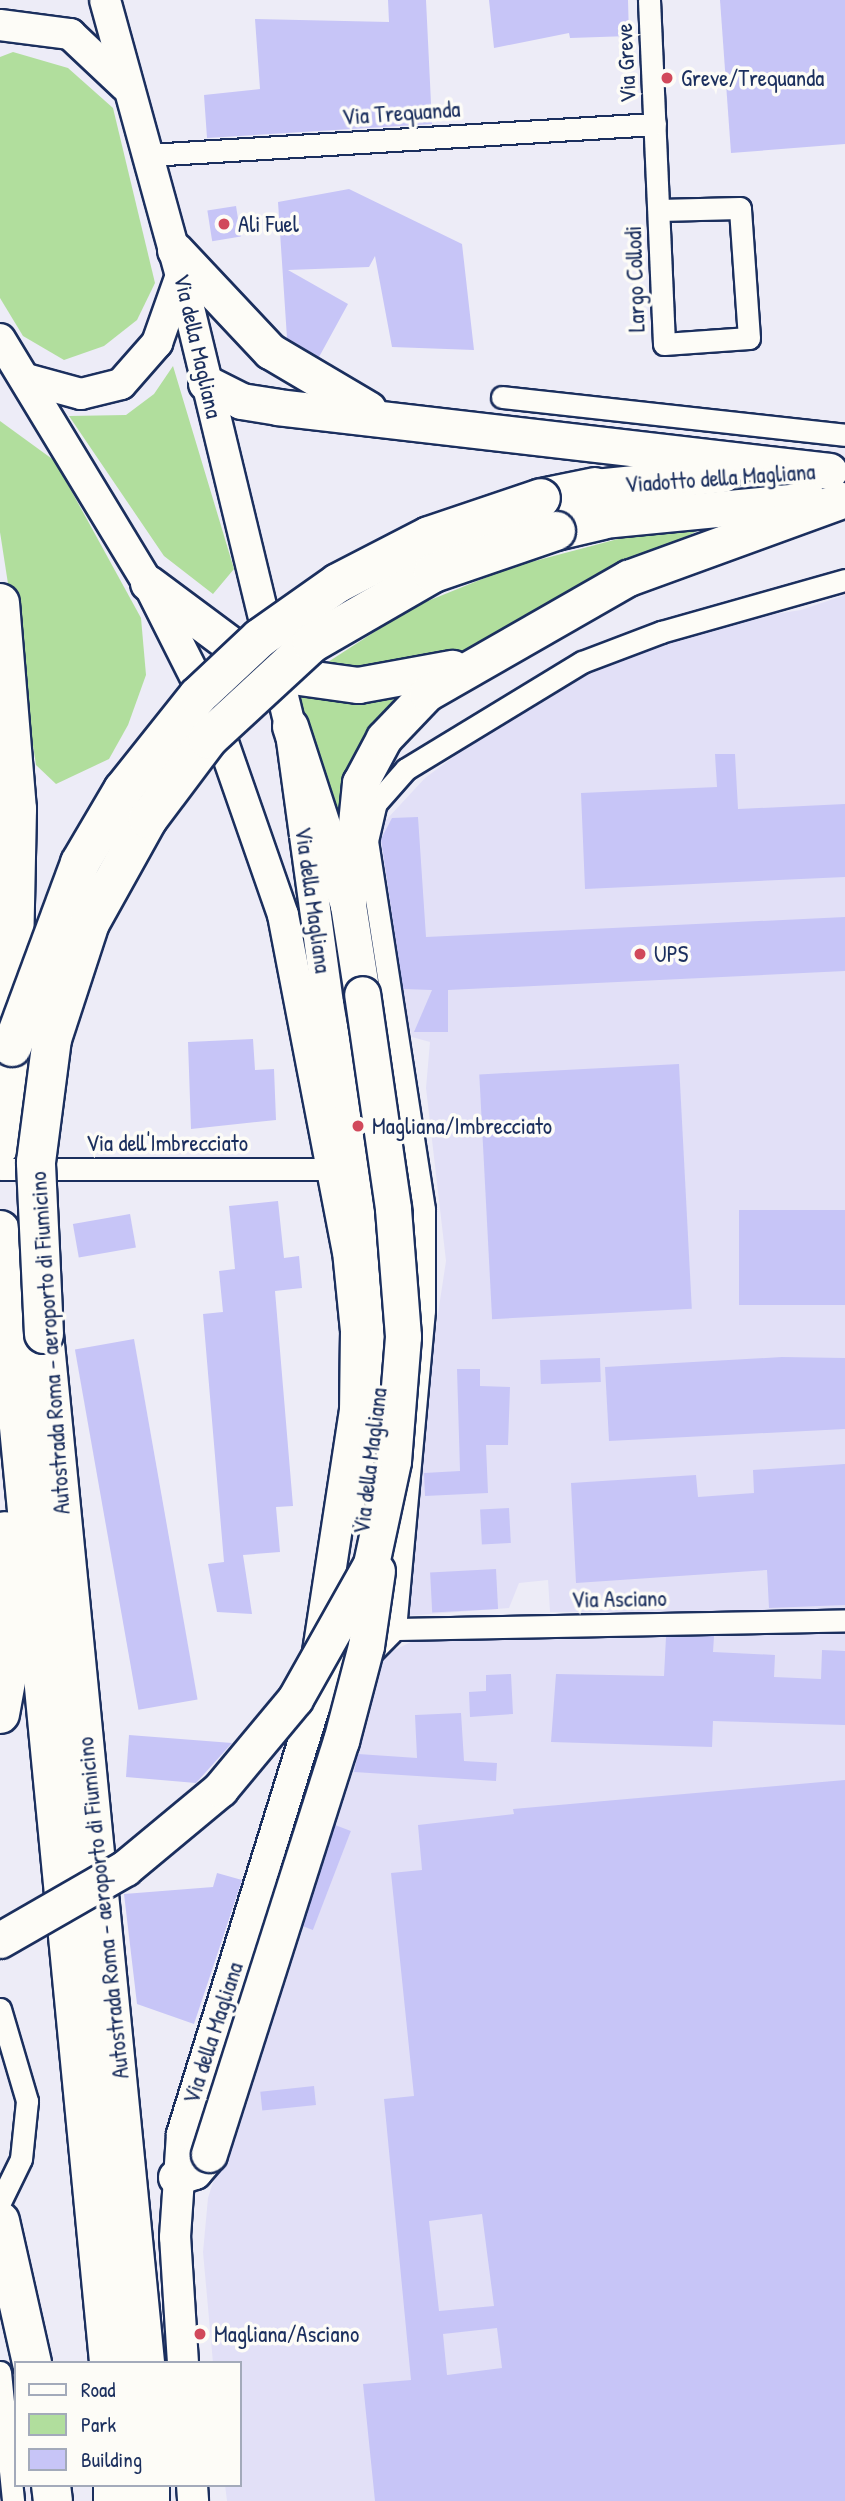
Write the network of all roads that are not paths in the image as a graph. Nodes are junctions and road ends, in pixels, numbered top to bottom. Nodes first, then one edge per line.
1 (105, 0) edge
2 (649, 0) edge
3 (0, 25) edge
4 (132, 94) junction
5 (655, 124) junction
6 (149, 155) junction
7 (659, 210) junction
8 (178, 263) junction
9 (0, 339) edge
10 (26, 379) junction
11 (206, 383) junction
12 (502, 397) dead end
13 (383, 418) junction
14 (845, 435) edge
15 (840, 485) edge
16 (599, 504) joint
17 (548, 514) junction
18 (845, 580) edge
19 (148, 583) junction
20 (0, 603) edge
21 (489, 653) junction
22 (277, 672) junction
23 (290, 726) junction
24 (348, 905) junction
25 (12, 1047) junction
26 (0, 1145) edge
27 (0, 1169) edge
28 (333, 1169) junction
29 (0, 1230) edge
30 (426, 1244) junction
31 (373, 1252) junction
32 (8, 1340) junction
33 (379, 1536) junction
34 (845, 1620) edge
35 (395, 1629) junction
36 (312, 1713) junction
37 (0, 1714) edge
38 (82, 1864) junction
39 (0, 1941) edge
40 (0, 2009) edge
41 (176, 2177) junction
42 (0, 2202) edge
43 (0, 2221) edge
44 (29, 2348) edge
45 (109, 2361) edge
46 (145, 2361) edge
47 (183, 2361) edge
48 (0, 2372) edge
49 (13, 2501) edge

1 - 4 main road, Via della Magliana
2 - 5 street, Via Greve
3 - 4 main road
4 - 6 main road, Via della Magliana
5 - 6 street, Via Trequanda
5 - 7 street, Largo Collodi
6 - 8 main road, Via della Magliana
7 - 7 street, Largo Collodi
8 - 10 main road
8 - 11 main road, Via della Magliana
8 - 13 highway
9 - 10 main road, Via della Magliana
10 - 19 main road, Via della Magliana
11 - 13 highway
11 - 22 main road, Via della Magliana
12 - 14 street
13 - 15 highway
15 - 16 highway, Viadotto della Magliana
15 - 21 highway
16 - 17 highway, Autostrada Roma - aeroporto di Fiumicino
17 - 25 highway, Autostrada Roma - aeroporto di Fiumicino, bridge
17 - 38 highway, Autostrada Roma - aeroporto di Fiumicino, bridge
18 - 30 street, Via della Magliana
19 - 22 highway
19 - 28 main road, Via della Magliana
20 - 25 highway
21 - 22 highway
21 - 24 highway
22 - 23 main road, Via della Magliana
23 - 24 highway
23 - 31 main road, Via della Magliana
24 - 33 highway, bridge
25 - 26 highway, Autostrada Roma - aeroporto di Fiumicino
27 - 28 street, Via dell'Imbrecciato
28 - 36 main road, Via della Magliana
29 - 32 highway, Autostrada Roma - aeroporto di Fiumicino
30 - 31 street
30 - 35 street, Via della Magliana
31 - 36 main road, Via della Magliana
32 - 37 highway
32 - 38 highway, Autostrada Roma - aeroporto di Fiumicino
33 - 39 highway, bridge
33 - 41 highway, bridge
34 - 35 street, Via Asciano
35 - 36 street, Via della Magliana
36 - 41 main road, Via della Magliana
38 - 45 highway, Autostrada Roma - aeroporto di Fiumicino
38 - 46 highway, Autostrada Roma - aeroporto di Fiumicino
40 - 42 street
41 - 47 main road, Via della Magliana
43 - 44 highway
48 - 49 street

